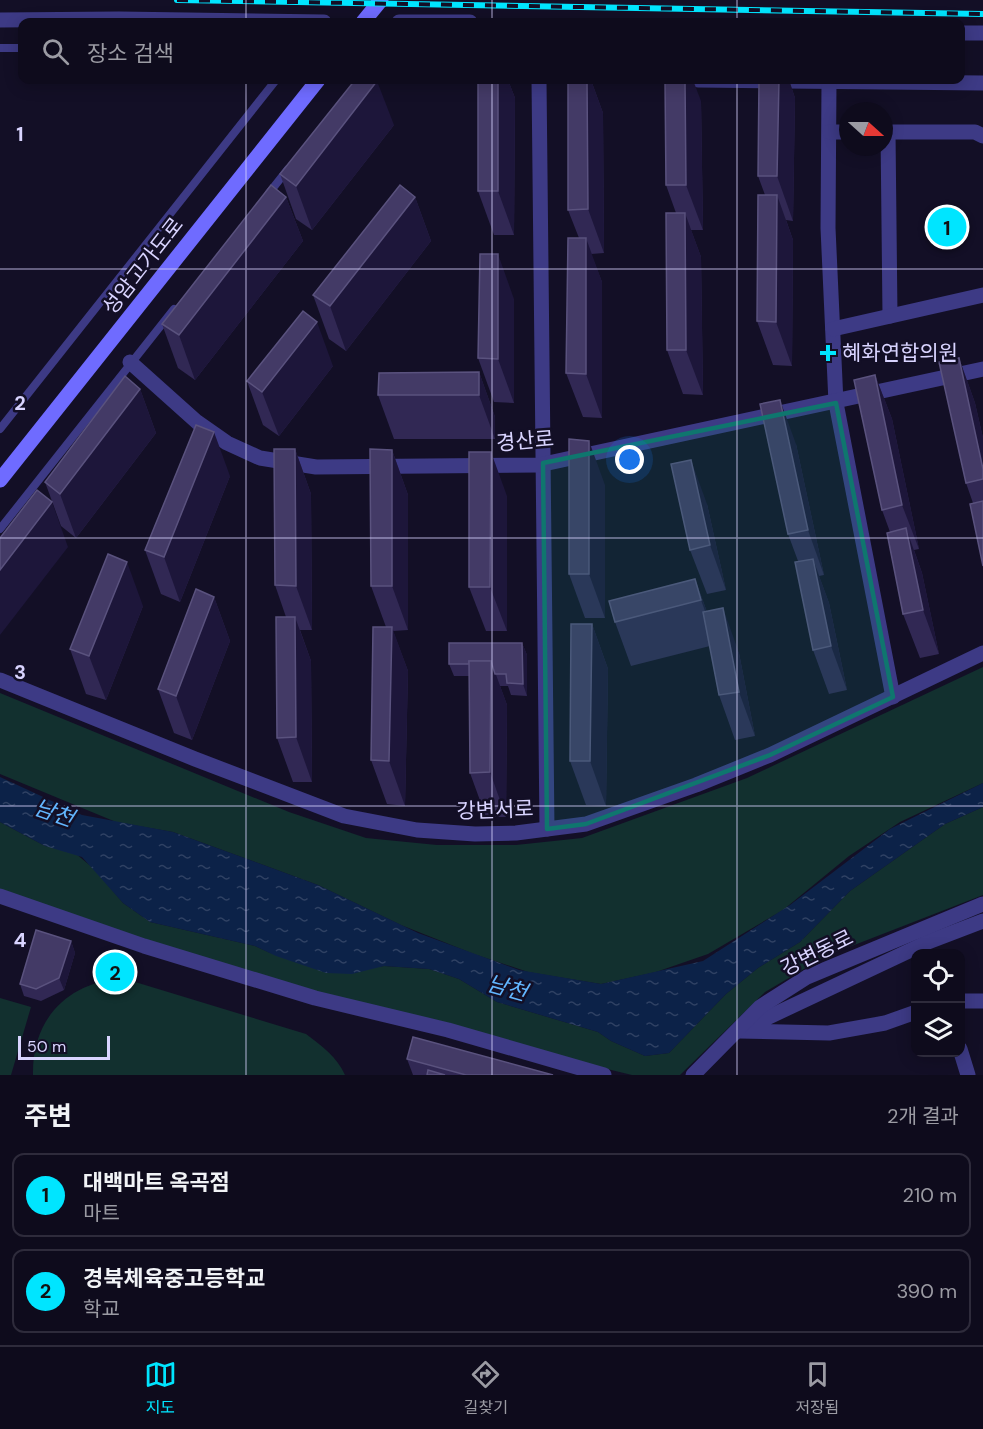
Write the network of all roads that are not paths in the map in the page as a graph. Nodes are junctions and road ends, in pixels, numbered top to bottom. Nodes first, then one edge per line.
1 (381, 0) edge
2 (366, 18) edge
3 (0, 20) edge
4 (18, 20) edge
5 (965, 33) edge
6 (983, 33) edge
7 (0, 48) edge
8 (18, 48) edge
9 (965, 83) edge
10 (983, 83) edge
11 (273, 84) edge
12 (315, 84) edge
13 (539, 84) edge
14 (829, 84) edge
15 (830, 132) junction
16 (839, 132) edge
17 (893, 132) edge
18 (983, 136) edge
19 (887, 156) edge
20 (294, 162) edge
21 (264, 198) edge
22 (983, 295) edge
23 (182, 299) edge
24 (890, 316) junction
25 (833, 329) junction
26 (130, 363) junction
27 (983, 369) edge
28 (836, 403) junction
29 (0, 429) edge
30 (543, 463) junction
31 (0, 480) edge
32 (0, 529) edge
33 (983, 653) edge
34 (0, 680) edge
35 (893, 697) junction
36 (547, 829) junction
37 (0, 896) edge
38 (983, 904) edge
39 (983, 921) edge
40 (930, 948) edge
41 (965, 1001) edge
42 (983, 1001) edge
43 (911, 1013) edge
44 (739, 1031) junction
45 (962, 1057) edge
46 (604, 1075) edge
47 (693, 1075) edge
48 (968, 1075) edge

1 - 2 main road
3 - 4 street
5 - 6 street
7 - 8 lane
9 - 10 street
11 - 29 lane
12 - 31 main road, 성암고가도로
13 - 30 street
14 - 15 street
15 - 16 street
15 - 25 street
17 - 18 street
19 - 24 street
20 - 21 lane
22 - 24 street
23 - 26 lane
24 - 25 street
25 - 28 street
26 - 30 street, 경산로
26 - 32 lane
27 - 28 street, 경산로
28 - 30 street, 경산로
28 - 35 street
30 - 36 street
33 - 35 street, 강변서로
34 - 36 street, 강변서로
35 - 36 street, 강변서로
37 - 46 street
38 - 44 street, 강변동로
39 - 40 street
40 - 44 street
41 - 42 street
43 - 44 street
44 - 47 street, 강변동로
45 - 48 street

